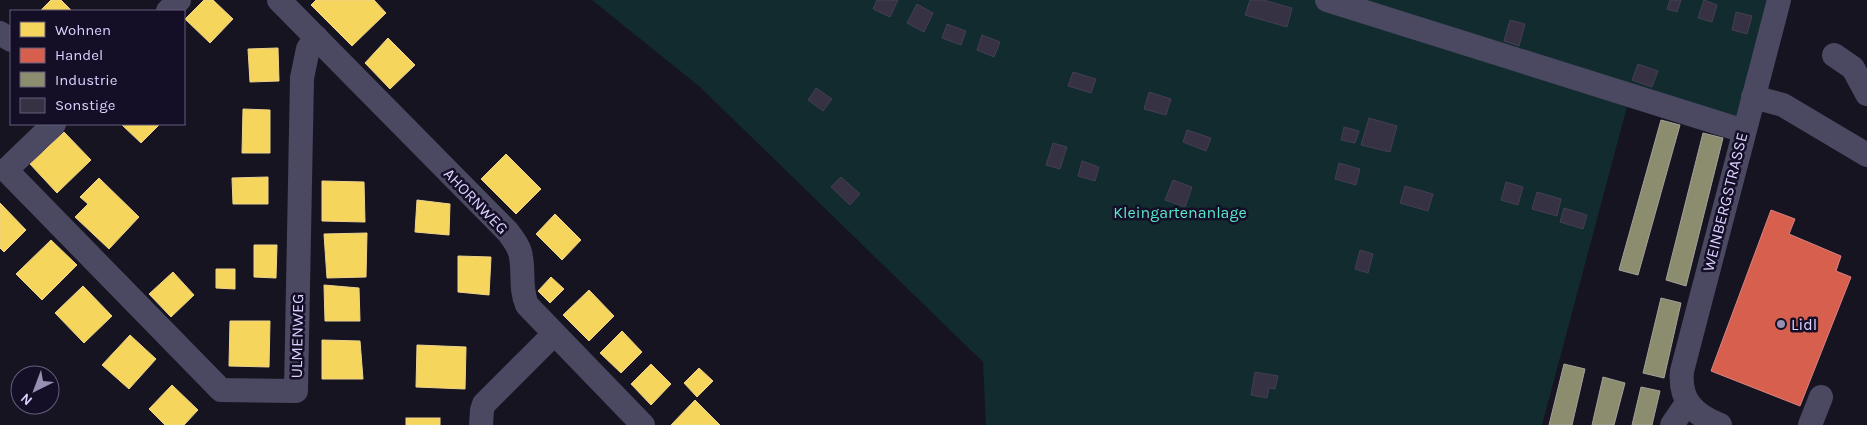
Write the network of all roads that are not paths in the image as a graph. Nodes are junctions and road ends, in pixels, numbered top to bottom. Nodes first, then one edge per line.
1 (179, 0) edge
2 (279, 0) edge
3 (1327, 0) edge
4 (1779, 0) edge
5 (169, 10) edge
6 (316, 37) junction
7 (1834, 55) dead end
8 (1867, 94) edge
9 (1752, 97) junction
10 (53, 125) edge
11 (1744, 131) junction
12 (1867, 155) edge
13 (554, 334) junction
14 (1821, 396) dead end
15 (1687, 403) junction
16 (482, 425) edge
17 (643, 425) edge
18 (1672, 425) edge
19 (1720, 425) edge
20 (1810, 425) edge

1 - 5 street
2 - 6 street
3 - 11 street
4 - 9 street, WEINBERGSTRASSE
6 - 10 street, ULMENWEG
6 - 13 street, AHORNWEG
7 - 8 street
9 - 11 street, WEINBERGSTRASSE
9 - 12 street
11 - 15 street, WEINBERGSTRASSE
13 - 16 street
13 - 17 street, AHORNWEG
14 - 20 street
15 - 18 street
15 - 19 street

